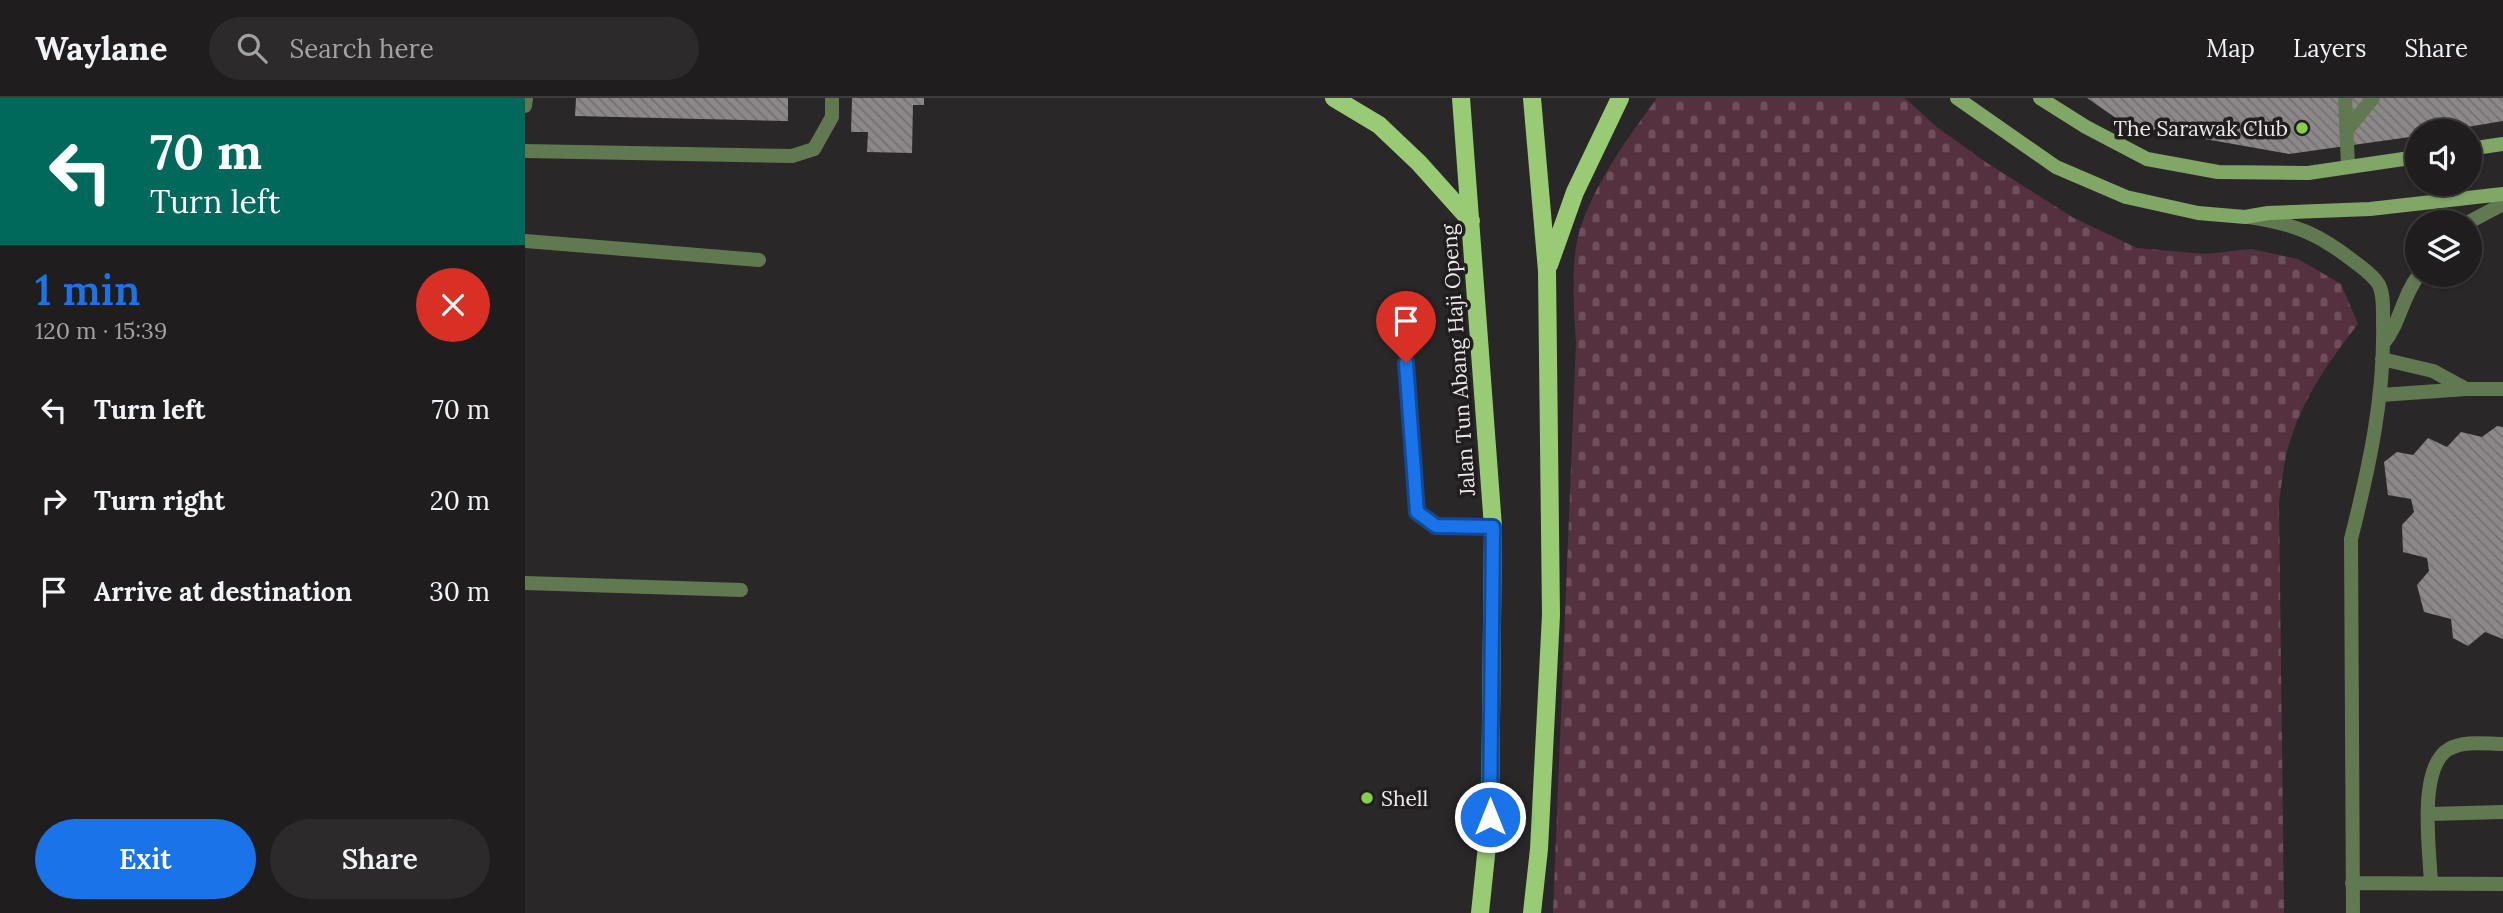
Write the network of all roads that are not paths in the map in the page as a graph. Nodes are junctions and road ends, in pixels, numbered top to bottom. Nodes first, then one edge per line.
1 (526, 98) edge
2 (832, 98) edge
3 (1334, 98) edge
4 (1461, 98) edge
5 (1532, 98) edge
6 (1620, 98) edge
7 (1957, 98) edge
8 (2040, 98) edge
9 (2345, 98) edge
10 (2373, 98) edge
11 (525, 106) edge
12 (2346, 131) junction
13 (2503, 144) edge
14 (2482, 147) edge
15 (525, 151) edge
16 (2405, 159) edge
17 (2348, 166) junction
18 (2503, 194) edge
19 (2503, 204) edge
20 (2482, 215) edge
21 (2245, 217) junction
22 (1471, 221) junction
23 (525, 241) edge
24 (759, 260) dead end
25 (1548, 271) junction
26 (2409, 287) edge
27 (2383, 351) junction
28 (1406, 363) dead end
29 (2466, 389) junction
30 (2503, 389) edge
31 (2381, 395) junction
32 (1493, 527) junction
33 (525, 583) edge
34 (741, 590) dead end
35 (2503, 744) edge
36 (2503, 812) edge
37 (2429, 814) junction
38 (2352, 883) junction
39 (2431, 884) junction
40 (2503, 884) edge
41 (1480, 913) edge
42 (1532, 913) edge
43 (2353, 913) edge

1 - 11 street
2 - 15 street
3 - 22 main road
4 - 22 main road, Jalan Tun Abang Haji Openg
5 - 25 main road
6 - 25 main road
7 - 21 main road
8 - 17 main road
9 - 12 street
10 - 12 street
12 - 17 street
13 - 14 main road
16 - 17 main road
18 - 21 main road
19 - 20 street
21 - 27 street
22 - 32 main road, Jalan Tun Abang Haji Openg
23 - 24 street
25 - 42 main road
26 - 27 street
27 - 29 street
27 - 31 street
28 - 32 street
29 - 30 street
29 - 31 street
31 - 38 street
32 - 41 main road, Jalan Tun Abang Haji Openg
33 - 34 street
35 - 37 street
36 - 37 street
37 - 39 street
38 - 39 street
38 - 43 street
39 - 40 street

